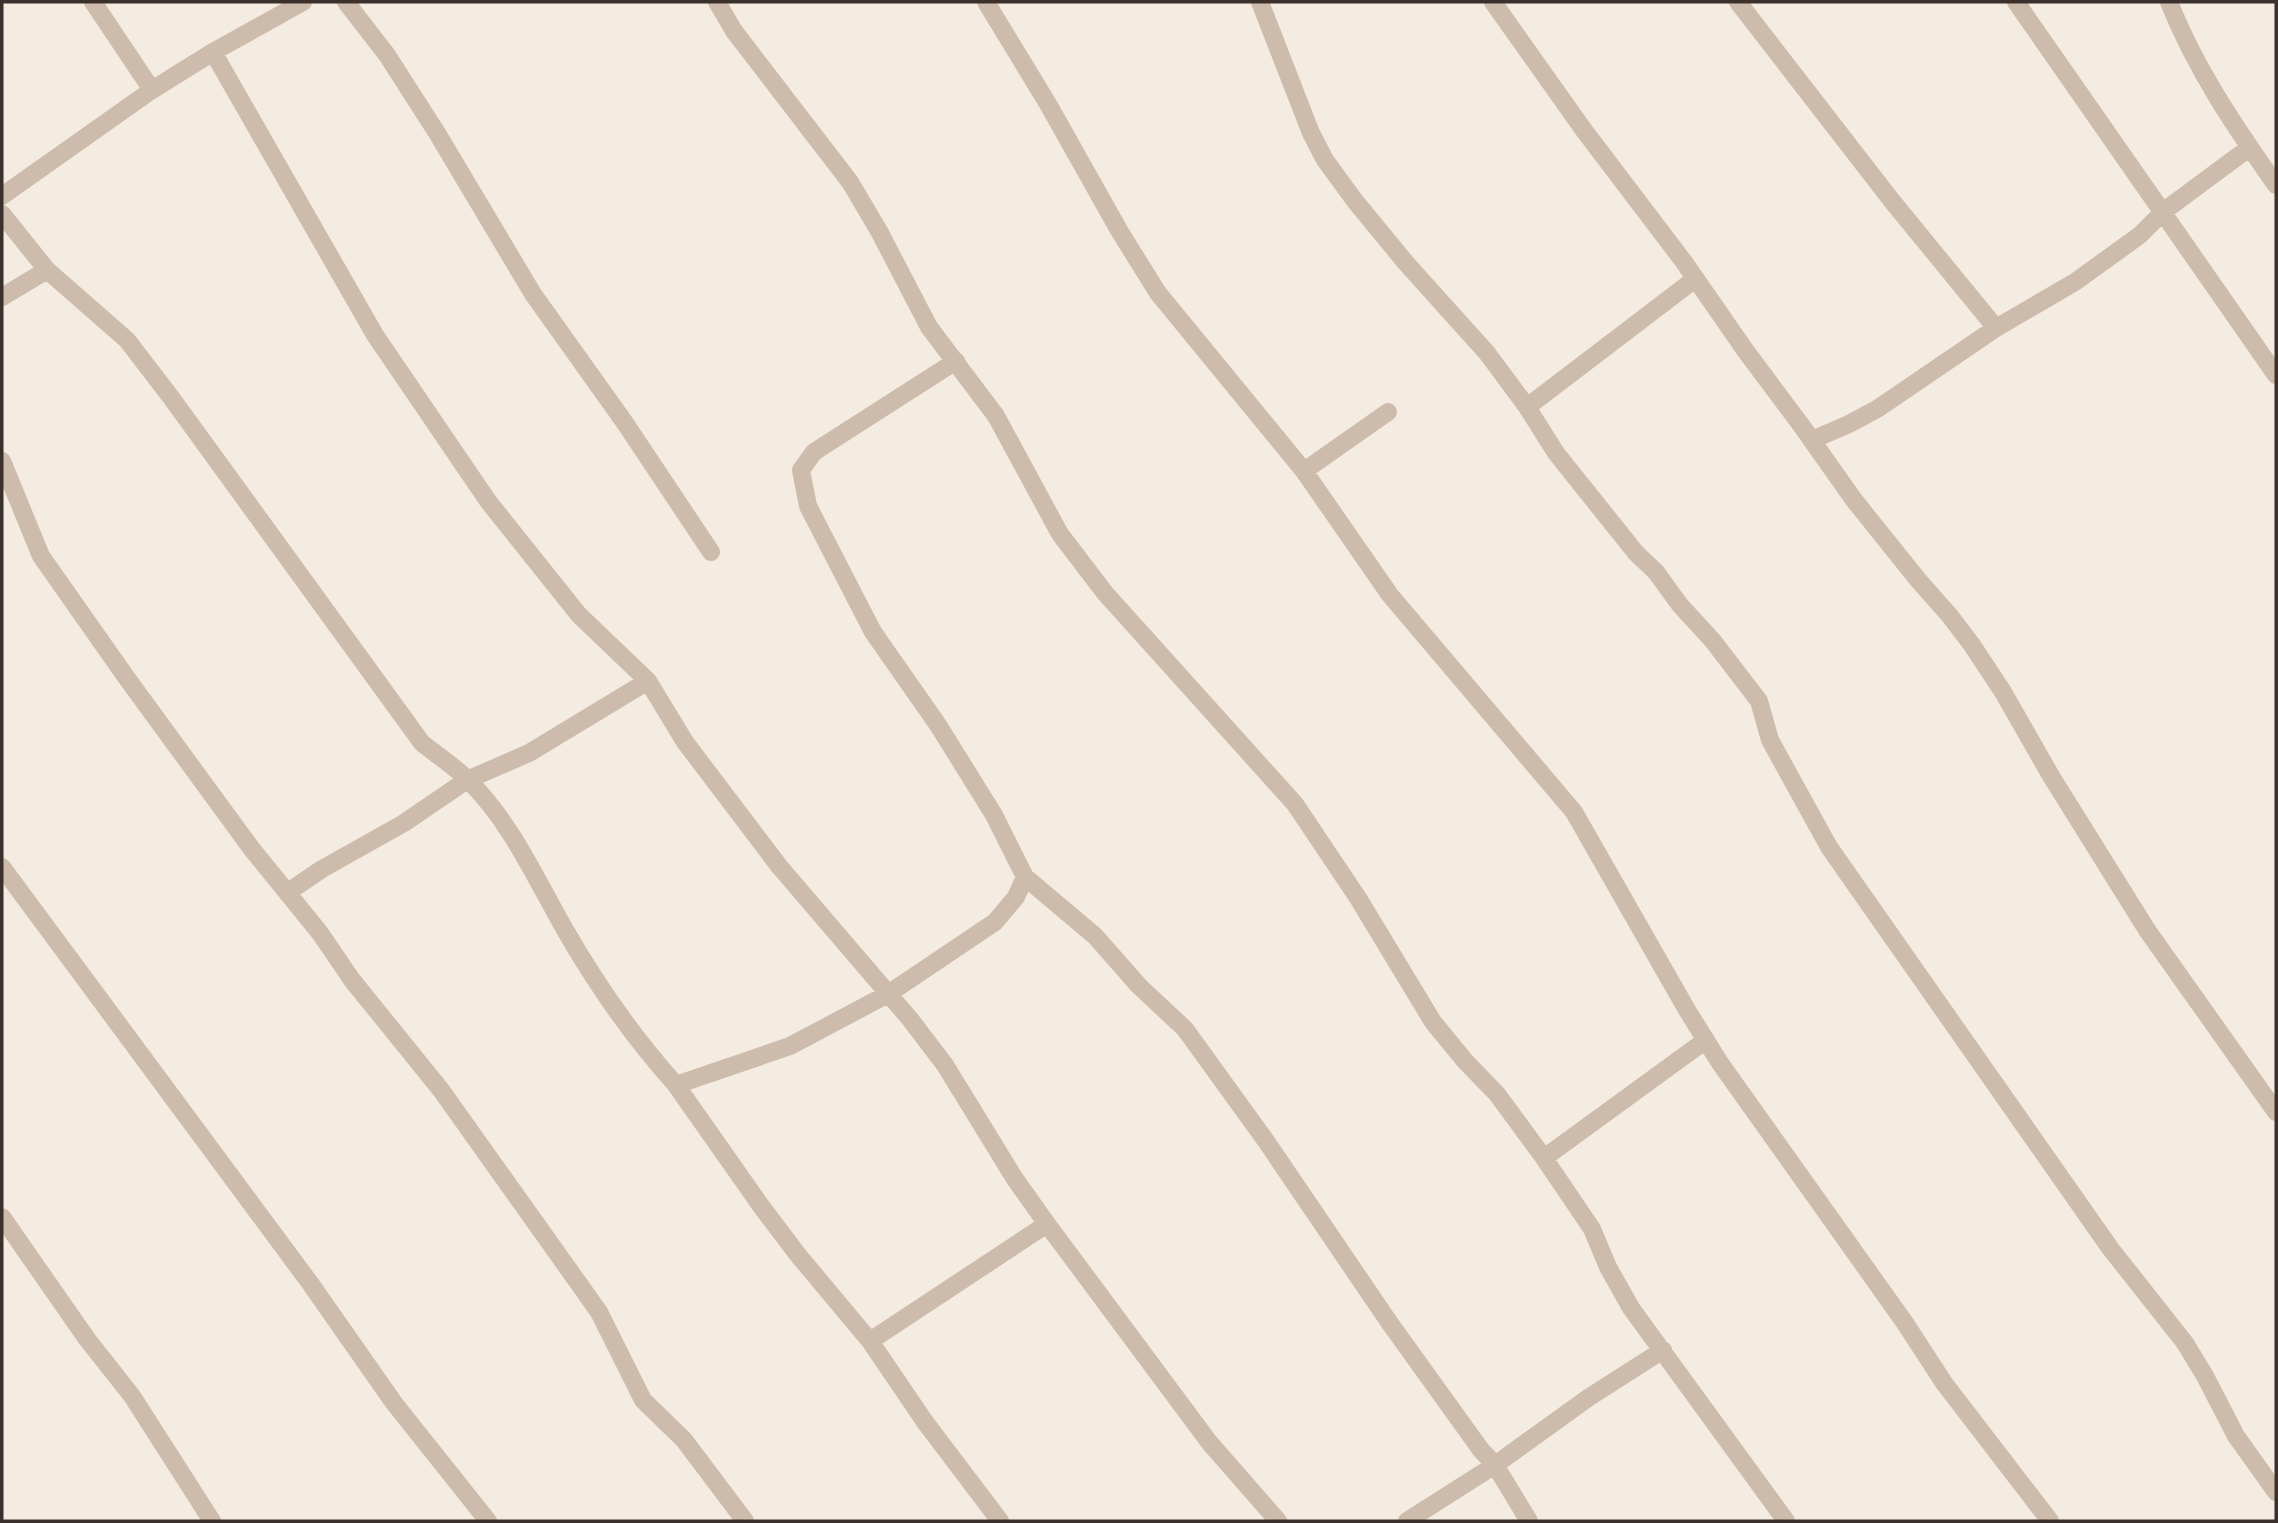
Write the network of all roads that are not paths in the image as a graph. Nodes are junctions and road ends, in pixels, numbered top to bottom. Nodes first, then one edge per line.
1 (93, 2) edge
2 (303, 2) edge
3 (346, 2) edge
4 (718, 2) edge
5 (986, 2) edge
6 (1260, 2) edge
7 (1493, 2) edge
8 (1738, 2) edge
9 (2016, 2) edge
10 (2169, 2) edge
11 (213, 52) junction
12 (152, 90) junction
13 (2249, 148) junction
14 (2276, 185) edge
15 (2, 196) edge
16 (2164, 211) junction
17 (2, 214) edge
18 (47, 270) junction
19 (1695, 279) junction
20 (2, 297) edge
21 (1996, 328) junction
22 (956, 361) junction
23 (2276, 375) edge
24 (1527, 407) junction
25 (1388, 412) dead end
26 (1812, 440) junction
27 (4, 471) edge
28 (1304, 471) junction
29 (710, 552) dead end
30 (648, 681) junction
31 (467, 780) junction
32 (2, 867) edge
33 (1026, 877) junction
34 (288, 891) junction
35 (888, 994) junction
36 (1706, 1040) junction
37 (676, 1085) junction
38 (2276, 1112) edge
39 (1544, 1158) junction
40 (2, 1217) edge
41 (1047, 1224) junction
42 (870, 1341) junction
43 (1663, 1350) junction
44 (1495, 1465) junction
45 (2276, 1492) edge
46 (212, 1521) edge
47 (488, 1521) edge
48 (745, 1521) edge
49 (1000, 1521) edge
50 (1278, 1521) edge
51 (1407, 1521) edge
52 (1529, 1521) edge
53 (1786, 1521) edge
54 (2050, 1521) edge

1 - 12 street
2 - 11 street
3 - 29 street
4 - 22 street
5 - 28 street
6 - 24 street
7 - 19 street
8 - 21 street
9 - 16 street
10 - 13 street
11 - 12 street
11 - 30 street
12 - 15 street
13 - 14 street
13 - 16 street
16 - 21 street
16 - 23 street
17 - 18 street
18 - 20 street
18 - 31 street
19 - 24 street
19 - 26 street
21 - 26 street
22 - 33 street
22 - 39 street
24 - 45 street
25 - 28 street
26 - 38 street
27 - 34 street
28 - 36 street
30 - 31 street
30 - 35 street
31 - 34 street
31 - 37 street
32 - 47 street
33 - 35 street
33 - 44 street
34 - 48 street
35 - 37 street
35 - 41 street
36 - 39 street
36 - 54 street
37 - 42 street
39 - 43 street
40 - 46 street
41 - 42 street
41 - 50 street
42 - 49 street
43 - 44 street
43 - 53 street
44 - 51 street
44 - 52 street

